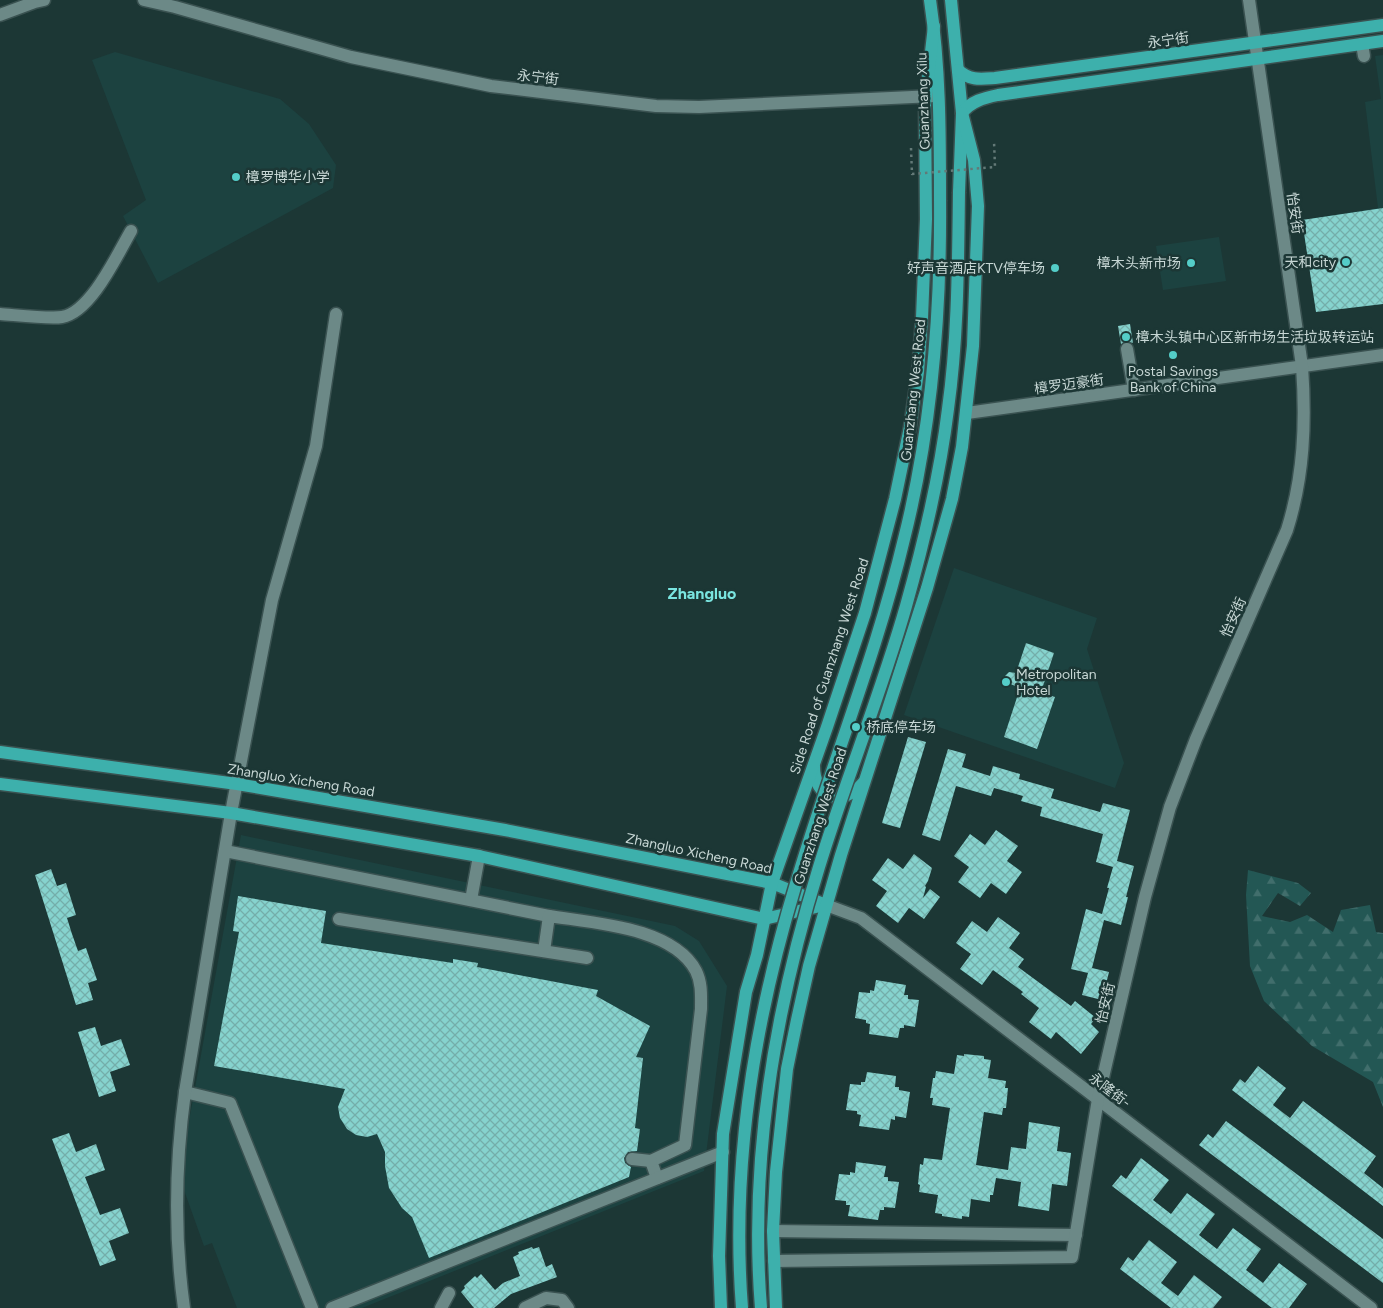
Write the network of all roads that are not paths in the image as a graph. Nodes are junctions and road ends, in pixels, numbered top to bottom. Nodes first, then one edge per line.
1 (44, 0) edge
2 (144, 0) edge
3 (930, 0) edge
4 (951, 0) edge
5 (1249, 0) edge
6 (0, 16) edge
7 (1383, 25) edge
8 (934, 26) junction
9 (1383, 41) edge
10 (1256, 43) junction
11 (1258, 59) junction
12 (958, 70) junction
13 (939, 96) junction
14 (925, 97) junction
15 (962, 113) junction
16 (940, 200) joint
17 (131, 231) dead end
18 (0, 314) edge
19 (336, 314) dead end
20 (1127, 349) dead end
21 (1383, 355) edge
22 (1302, 366) junction
23 (1134, 390) junction
24 (967, 413) junction
25 (0, 752) edge
26 (814, 764) junction
27 (865, 780) junction
28 (0, 784) edge
29 (237, 784) junction
30 (231, 813) junction
31 (225, 851) junction
32 (479, 856) junction
33 (772, 883) junction
34 (471, 900) junction
35 (826, 905) junction
36 (550, 916) junction
37 (339, 919) dead end
38 (764, 919) junction
39 (544, 951) junction
40 (588, 958) dead end
41 (185, 1092) junction
42 (1098, 1099) junction
43 (723, 1152) junction
44 (632, 1159) dead end
45 (651, 1161) junction
46 (657, 1178) junction
47 (773, 1231) junction
48 (1076, 1235) junction
49 (774, 1261) junction
50 (449, 1293) dead end
51 (184, 1308) edge
52 (312, 1308) edge
53 (332, 1308) edge
54 (441, 1308) edge
55 (525, 1308) edge
56 (568, 1308) edge
57 (721, 1308) edge
58 (742, 1308) edge
59 (761, 1308) edge
60 (776, 1308) edge
61 (1371, 1308) edge

1 - 6 street
2 - 14 street, 永宁街
3 - 8 main road, Guanzhang Xilu
4 - 12 main road
5 - 10 street, 怡安街
7 - 10 main road, 永宁街
8 - 13 main road, Guanzhang Xilu
8 - 14 main road, Side Road of Guanzhang West Road
9 - 11 main road
10 - 11 street, 怡安街
10 - 12 main road, 永宁街
11 - 15 main road
11 - 22 street, 怡安街
12 - 15 main road
13 - 14 street, 永宁街
13 - 16 main road, Guanzhang Xilu
14 - 26 main road, Side Road of Guanzhang West Road
15 - 24 main road
15 - 59 main road, Guanzhang West Road, bridge
16 - 58 main road, Guanzhang West Road, bridge
17 - 18 street
19 - 29 street
20 - 23 street
21 - 22 street, 樟罗迈豪街
22 - 23 street, 樟罗迈豪街
22 - 42 street, 怡安街
23 - 24 street, 樟罗迈豪街
24 - 27 main road
25 - 29 main road, Zhangluo Xicheng Road
26 - 27 main road
26 - 33 main road, Side Road of Guanzhang West Road
27 - 35 main road
28 - 30 main road
29 - 30 street
29 - 33 main road, Zhangluo Xicheng Road
30 - 31 street
30 - 32 main road
31 - 34 street
31 - 41 street
32 - 34 street
32 - 38 main road
33 - 35 main road, Zhangluo Xicheng Road
33 - 38 main road, Side Road of Guanzhang West Road
34 - 36 street
35 - 38 main road
35 - 42 street, 永隆街-
35 - 47 main road
36 - 39 street
36 - 45 street
37 - 39 street
38 - 43 main road, Side Road of Guanzhang West Road
39 - 40 street
41 - 51 street
41 - 52 street
42 - 48 street, 怡安街
42 - 61 street, 永隆街-
43 - 46 street
43 - 57 main road, Side Road of Guanzhang West Road
44 - 45 street
45 - 46 street
46 - 53 street
47 - 48 street
47 - 49 main road
48 - 49 street, 怡安街
49 - 60 main road
50 - 54 street
55 - 56 street

